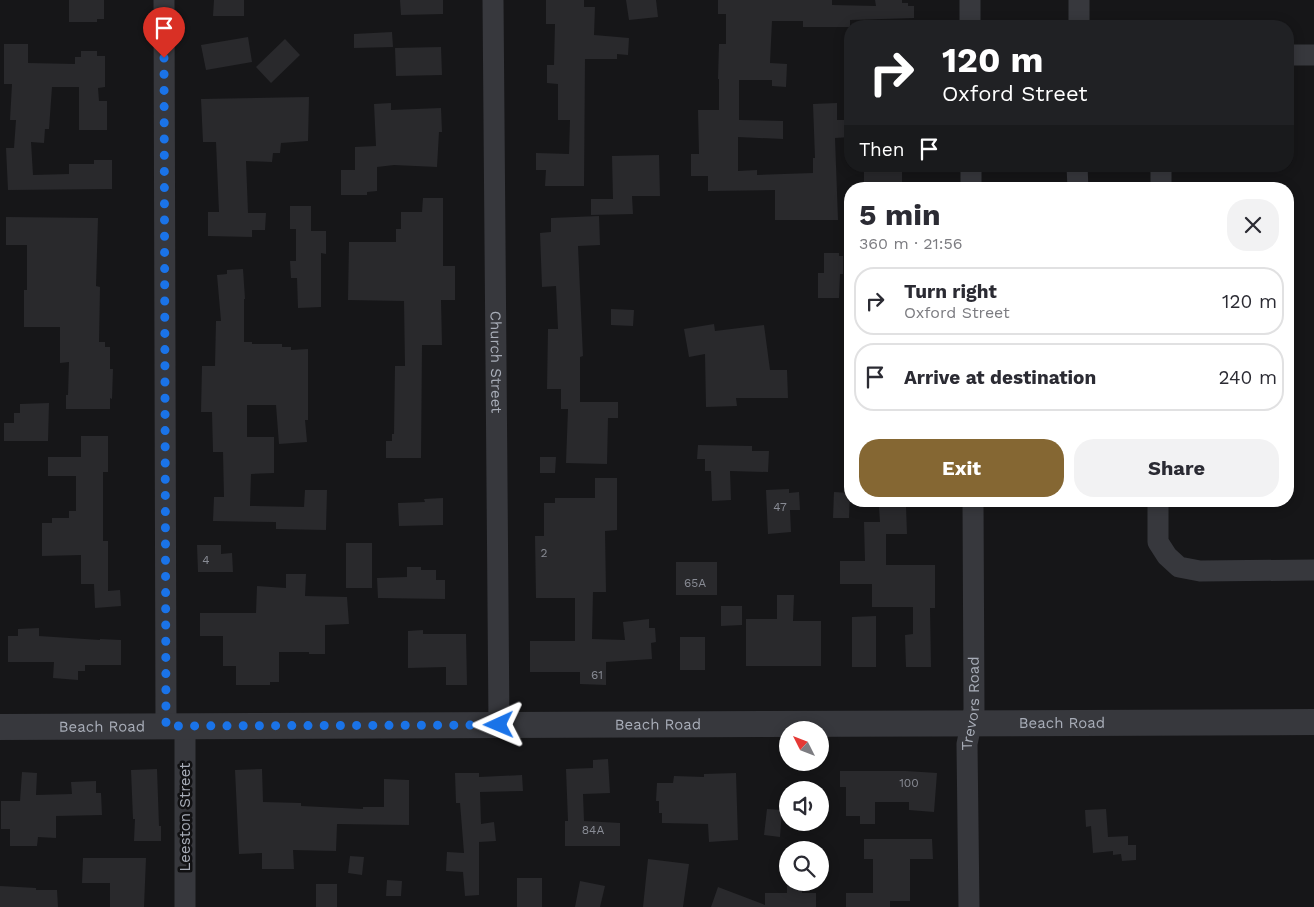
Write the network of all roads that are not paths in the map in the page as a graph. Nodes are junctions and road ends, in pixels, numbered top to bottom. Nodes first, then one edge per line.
1 (164, 0) edge
2 (493, 0) edge
3 (970, 0) edge
4 (1079, 0) edge
5 (970, 20) edge
6 (1079, 20) edge
7 (1294, 55) edge
8 (1314, 55) edge
9 (973, 507) edge
10 (1158, 507) edge
11 (1314, 570) edge
12 (1314, 722) edge
13 (971, 723) junction
14 (499, 725) junction
15 (175, 726) junction
16 (0, 727) edge
17 (185, 907) edge
18 (969, 907) edge

1 - 15 street, Leeston Street
2 - 14 street, Church Street
3 - 5 street
4 - 6 street
7 - 8 street
9 - 13 street, Trevors Road
10 - 11 street
12 - 13 street, Beach Road
13 - 14 street, Beach Road
13 - 18 street, Trevors Road
14 - 15 street, Beach Road
15 - 16 street, Beach Road
15 - 17 street, Leeston Street

